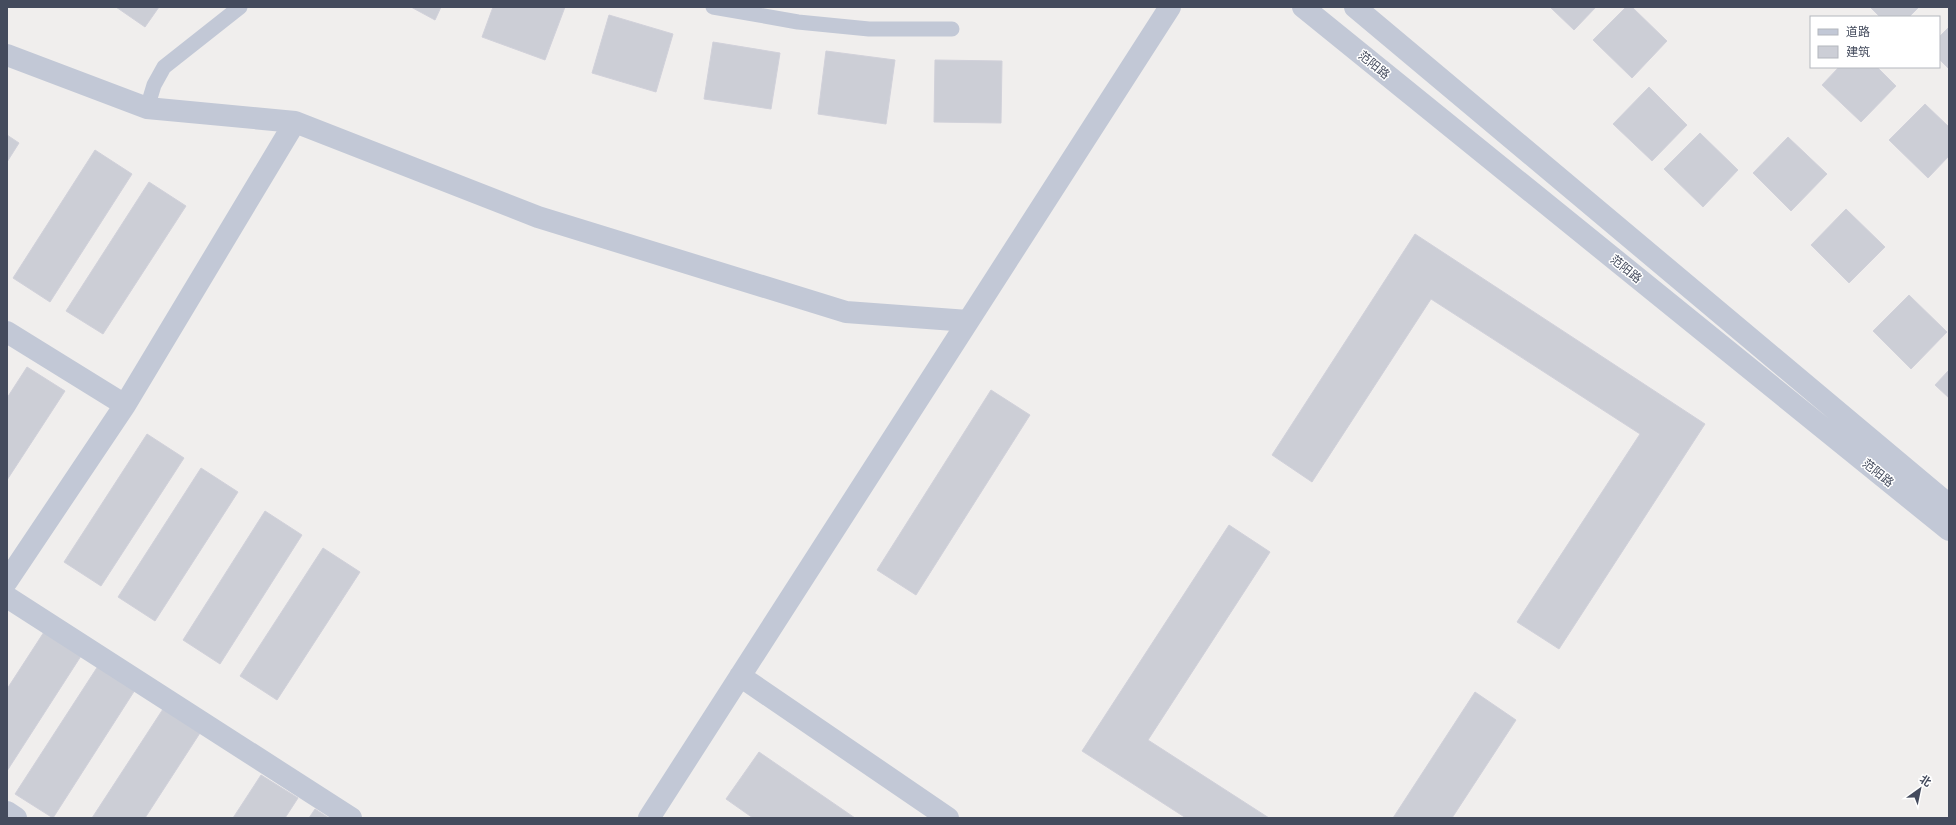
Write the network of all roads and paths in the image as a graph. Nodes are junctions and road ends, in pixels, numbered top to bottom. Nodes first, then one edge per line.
1 (240, 7) edge
2 (713, 7) edge
3 (1170, 7) edge
4 (1302, 7) edge
5 (1355, 7) edge
6 (952, 29) dead end
7 (7, 55) edge
8 (147, 108) junction
9 (295, 122) junction
10 (968, 321) junction
11 (7, 332) edge
12 (125, 405) junction
13 (1949, 505) edge
14 (1949, 530) edge
15 (7, 581) edge
16 (7, 597) edge
17 (740, 676) junction
18 (7, 812) edge
19 (16, 818) edge
20 (351, 818) edge
21 (649, 818) edge
22 (948, 818) edge

1 - 8 lane
2 - 6 lane
3 - 10 street
4 - 14 street, 范阳路
5 - 13 street, 范阳路
7 - 8 street
8 - 9 street
9 - 10 street
9 - 12 street
10 - 17 street
11 - 12 street
12 - 15 street
16 - 20 street
17 - 21 street
17 - 22 street
18 - 19 street

